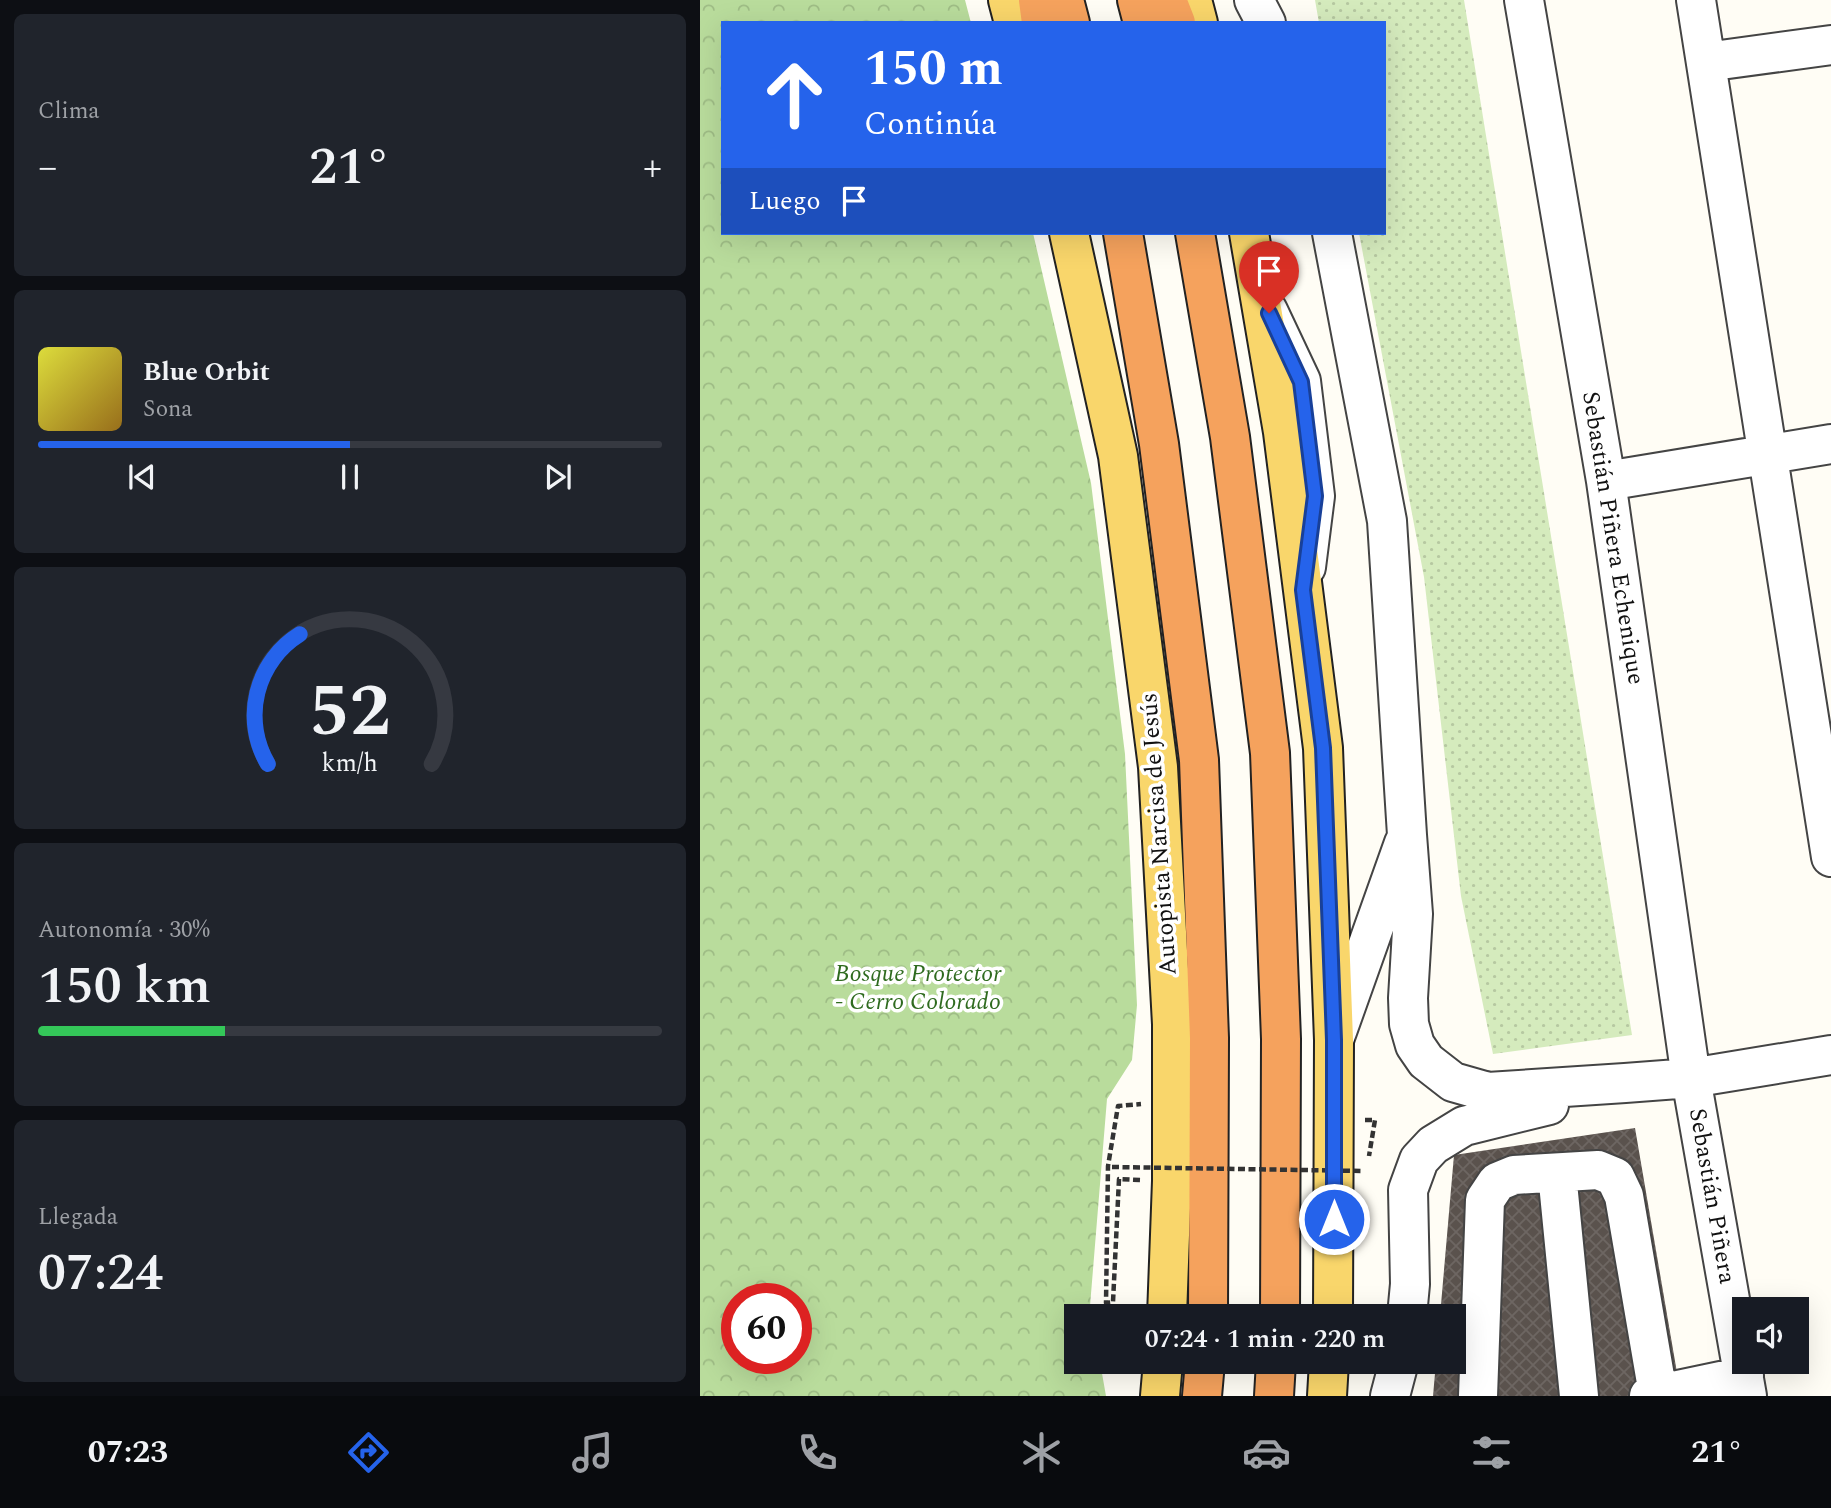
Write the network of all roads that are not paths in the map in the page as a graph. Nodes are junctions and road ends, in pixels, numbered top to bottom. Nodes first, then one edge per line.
1 (1008, 0) edge
2 (1038, 0) edge
3 (1063, 0) edge
4 (1137, 0) edge
5 (1167, 0) edge
6 (1192, 0) edge
7 (1254, 0) edge
8 (1275, 0) edge
9 (1524, 0) edge
10 (1696, 0) edge
11 (1013, 21) edge
12 (1041, 21) edge
13 (1069, 21) edge
14 (1142, 21) edge
15 (1175, 21) edge
16 (1197, 21) edge
17 (1265, 21) edge
18 (1281, 21) edge
19 (1831, 44) edge
20 (1706, 62) junction
21 (1069, 235) edge
22 (1123, 235) edge
23 (1195, 235) edge
24 (1249, 235) edge
25 (1332, 235) edge
26 (1831, 444) edge
27 (1768, 454) junction
28 (1606, 481) junction
29 (1407, 835) junction
30 (1831, 857) edge
31 (1334, 1040) junction
32 (1831, 1055) edge
33 (1691, 1078) junction
34 (1625, 1083) junction
35 (1557, 1172) junction
36 (1167, 1304) edge
37 (1208, 1304) edge
38 (1280, 1304) edge
39 (1333, 1304) edge
40 (1408, 1304) edge
41 (1162, 1374) edge
42 (1204, 1374) edge
43 (1275, 1374) edge
44 (1328, 1374) edge
45 (1396, 1374) edge
46 (1745, 1386) edge
47 (1653, 1395) edge
48 (1160, 1396) edge
49 (1202, 1396) edge
50 (1274, 1396) edge
51 (1327, 1396) edge
52 (1390, 1396) edge
53 (1478, 1396) edge
54 (1579, 1396) edge

1 - 11 main road
2 - 12 highway
3 - 13 highway
4 - 14 highway
5 - 15 highway
6 - 16 main road
7 - 17 street
8 - 18 street
9 - 28 street, Sebastián Piñera Echenique
10 - 20 street
19 - 20 street
20 - 27 street
21 - 36 main road, Autopista Narcisa de Jesús
22 - 37 highway, Autopista Narcisa de Jesús
23 - 38 highway
24 - 31 main road
25 - 29 street
26 - 27 street
27 - 28 street
27 - 30 street
28 - 33 street, Sebastián Piñera Echenique
29 - 31 street
29 - 34 street
31 - 39 main road
32 - 33 street
33 - 34 street
33 - 46 street, Sebastián Piñera
34 - 40 street
35 - 47 street
35 - 53 street
35 - 54 street
41 - 48 main road
42 - 49 highway
43 - 50 highway
44 - 51 main road
45 - 52 street
46 - 47 street

